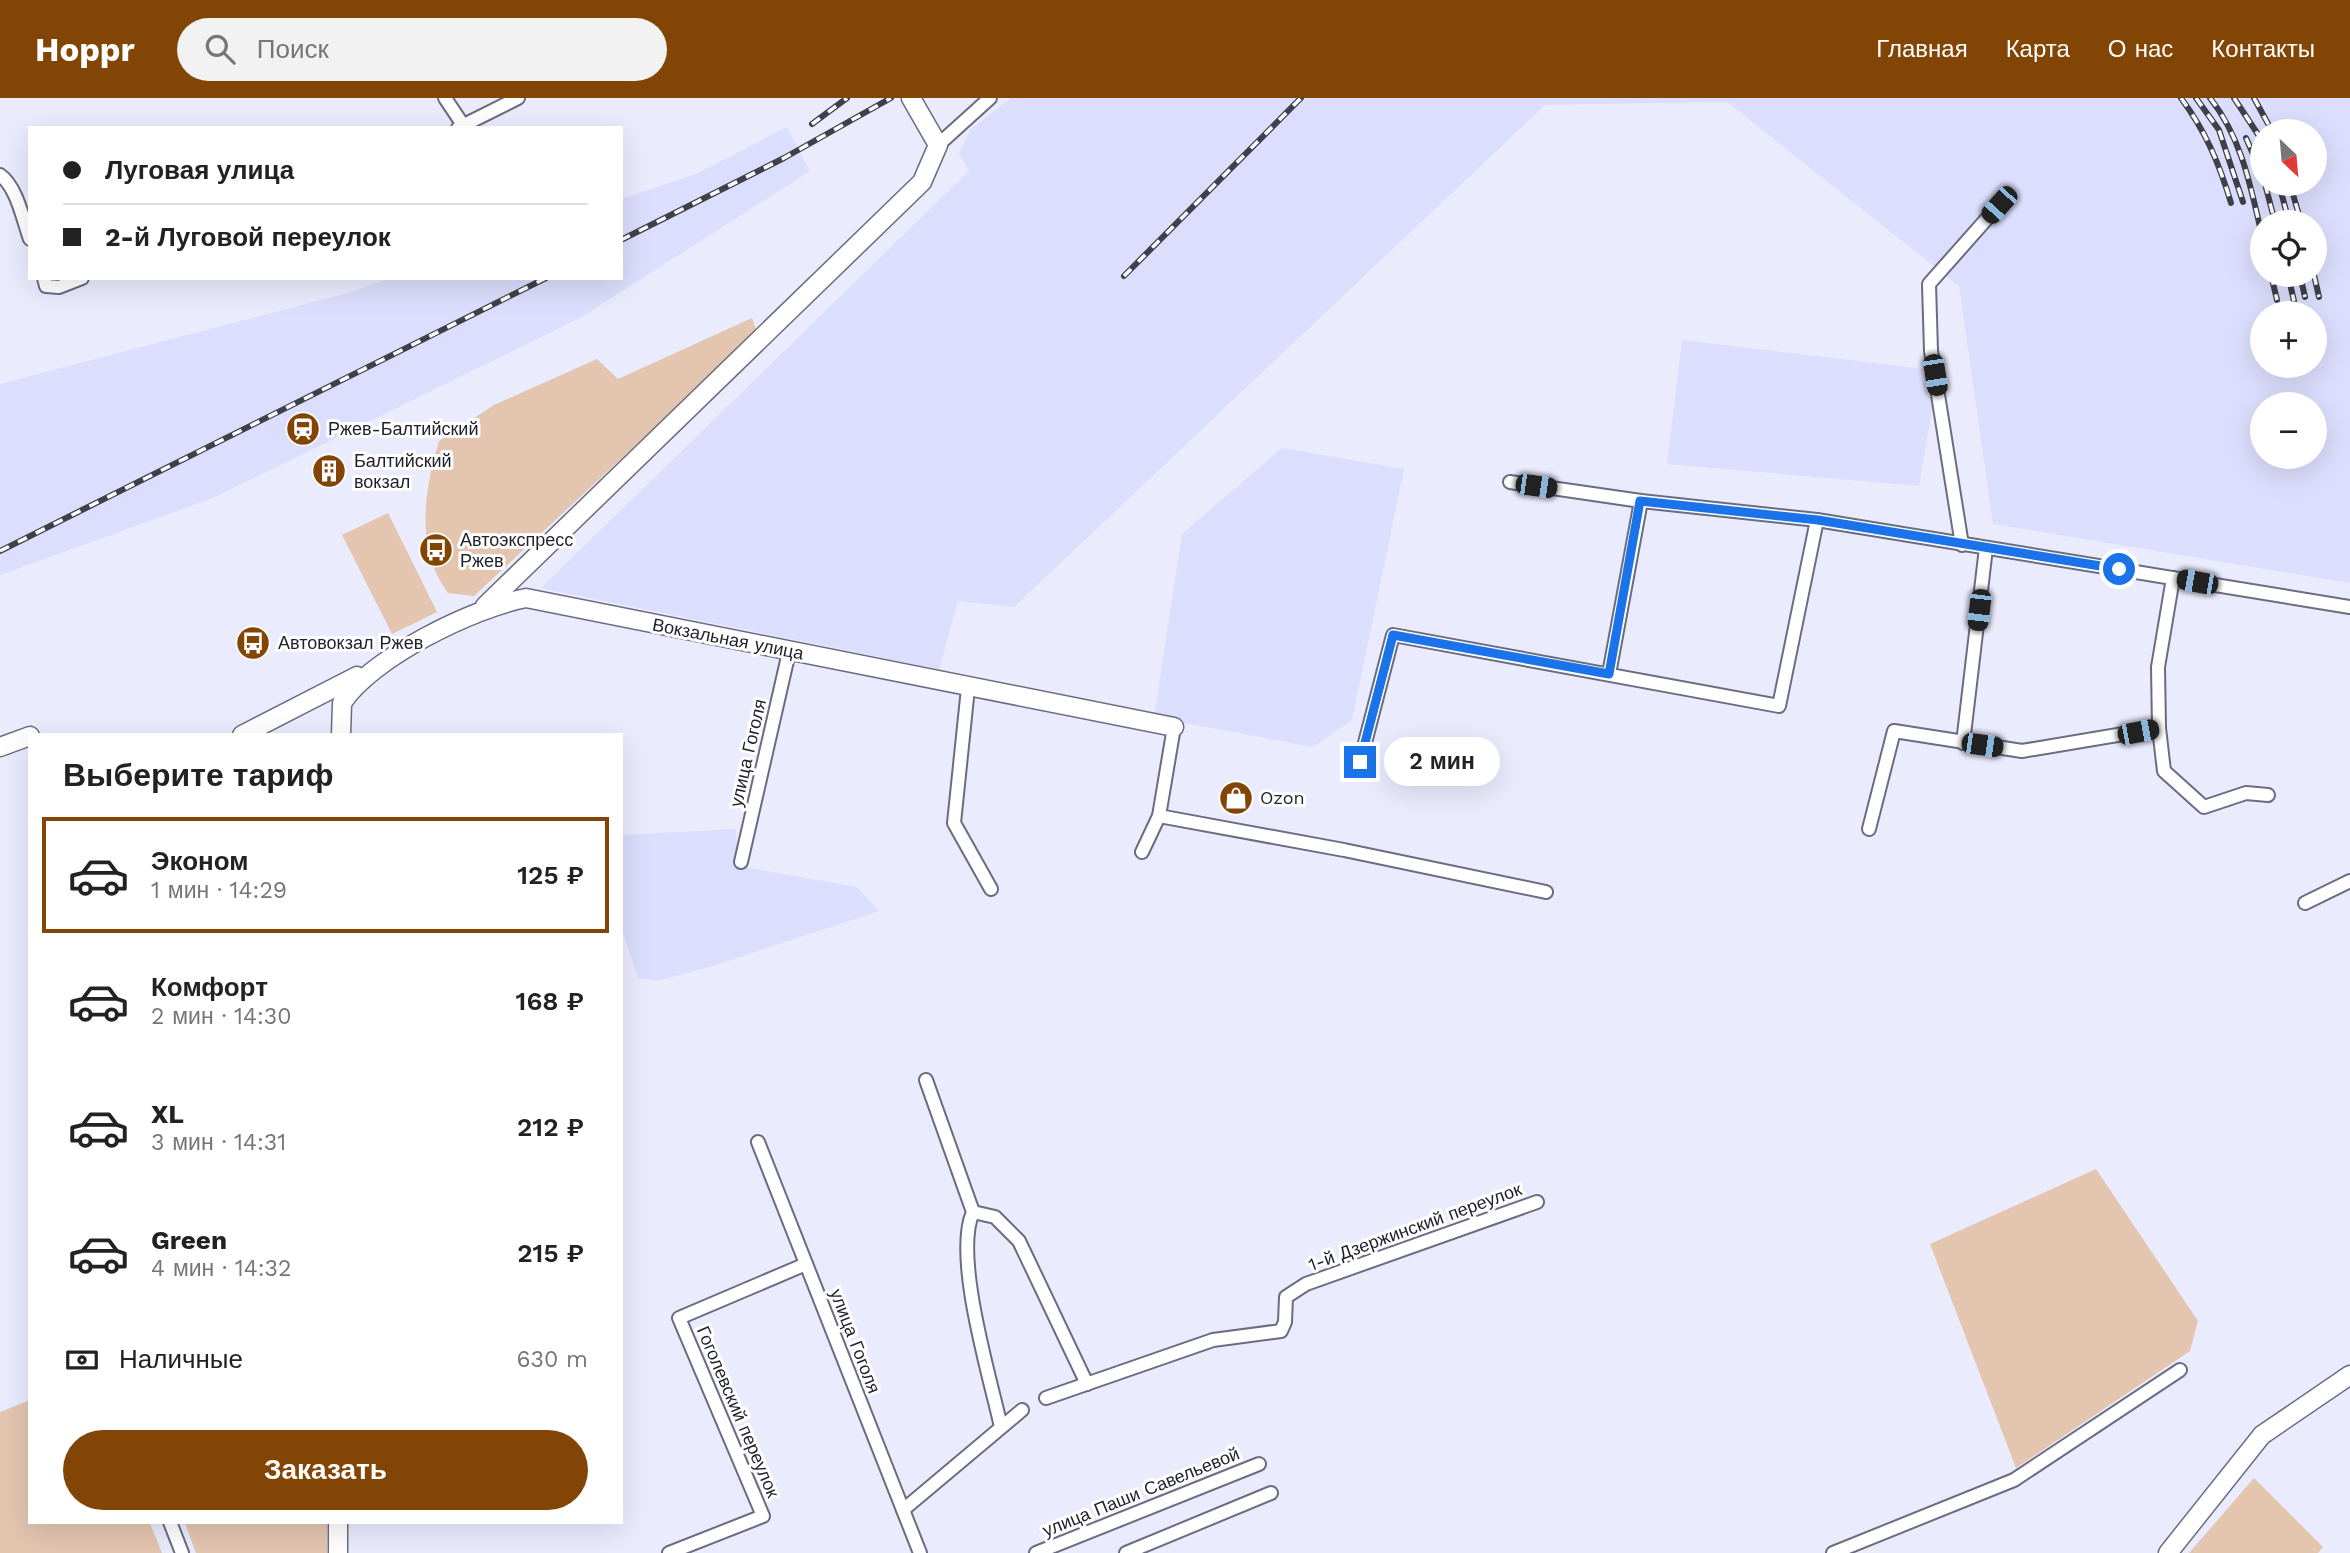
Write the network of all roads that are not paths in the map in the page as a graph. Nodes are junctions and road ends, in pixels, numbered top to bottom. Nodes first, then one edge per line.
1 (445, 98) edge
2 (517, 98) edge
3 (911, 98) edge
4 (990, 98) edge
5 (461, 126) edge
6 (938, 145) junction
7 (0, 175) edge
8 (1999, 205) dead end
9 (28, 233) edge
10 (44, 280) edge
11 (77, 280) edge
12 (1510, 482) dead end
13 (1640, 501) junction
14 (1818, 520) junction
15 (1962, 545) junction
16 (1986, 548) junction
17 (2173, 578) junction
18 (2350, 607) edge
19 (480, 610) junction
20 (789, 652) junction
21 (373, 668) junction
22 (1609, 674) junction
23 (968, 688) junction
24 (313, 699) junction
25 (1174, 727) joint
26 (2159, 727) junction
27 (246, 733) edge
28 (340, 733) edge
29 (341, 733) edge
30 (28, 737) edge
31 (1963, 743) junction
32 (0, 747) edge
33 (1360, 762) dead end
34 (2268, 795) dead end
35 (1159, 816) junction
36 (1869, 829) dead end
37 (1142, 852) dead end
38 (741, 862) dead end
39 (2350, 881) edge
40 (991, 889) dead end
41 (1546, 892) dead end
42 (2305, 903) dead end
43 (926, 1080) dead end
44 (758, 1142) dead end
45 (1537, 1202) dead end
46 (973, 1212) junction
47 (806, 1264) junction
48 (2180, 1370) dead end
49 (2350, 1375) edge
50 (1087, 1384) junction
51 (1046, 1398) dead end
52 (1022, 1410) dead end
53 (1001, 1427) junction
54 (1259, 1464) dead end
55 (1272, 1493) dead end
56 (903, 1510) junction
57 (171, 1524) edge
58 (338, 1524) edge
59 (182, 1553) edge
60 (338, 1553) edge
61 (669, 1553) edge
62 (919, 1553) edge
63 (1036, 1553) edge
64 (1126, 1553) edge
65 (1833, 1553) edge
66 (2168, 1553) edge

1 - 5 street
2 - 5 street
3 - 6 street
4 - 6 street
6 - 19 street
7 - 9 street
8 - 15 street
10 - 11 street
12 - 13 street
13 - 14 street
13 - 22 street
14 - 15 street
14 - 22 street
15 - 16 street
16 - 17 street
16 - 31 street
17 - 18 street
17 - 26 street
19 - 20 street, Вокзальная улица
19 - 21 street, Вокзальная улица
20 - 23 street, Вокзальная улица
20 - 38 street, улица Гоголя
21 - 24 street
21 - 29 street, Вокзальная улица
22 - 33 street
23 - 25 street, Вокзальная улица
23 - 40 street
24 - 27 street
24 - 28 street
25 - 35 street
26 - 31 street
26 - 34 street
30 - 32 street
31 - 36 street
35 - 37 street
35 - 41 street
39 - 42 street
43 - 46 street
44 - 47 street, улица Гоголя
45 - 50 street, 1-й Дзержинский переулок
46 - 50 street
46 - 53 street
47 - 56 street, улица Гоголя
47 - 61 street, Гоголевский переулок
48 - 65 street
49 - 66 street
50 - 51 street
52 - 53 street
53 - 56 street
54 - 63 street, улица Паши Савельевой
55 - 64 street
56 - 62 street, улица Гоголя
57 - 59 street
58 - 60 street

